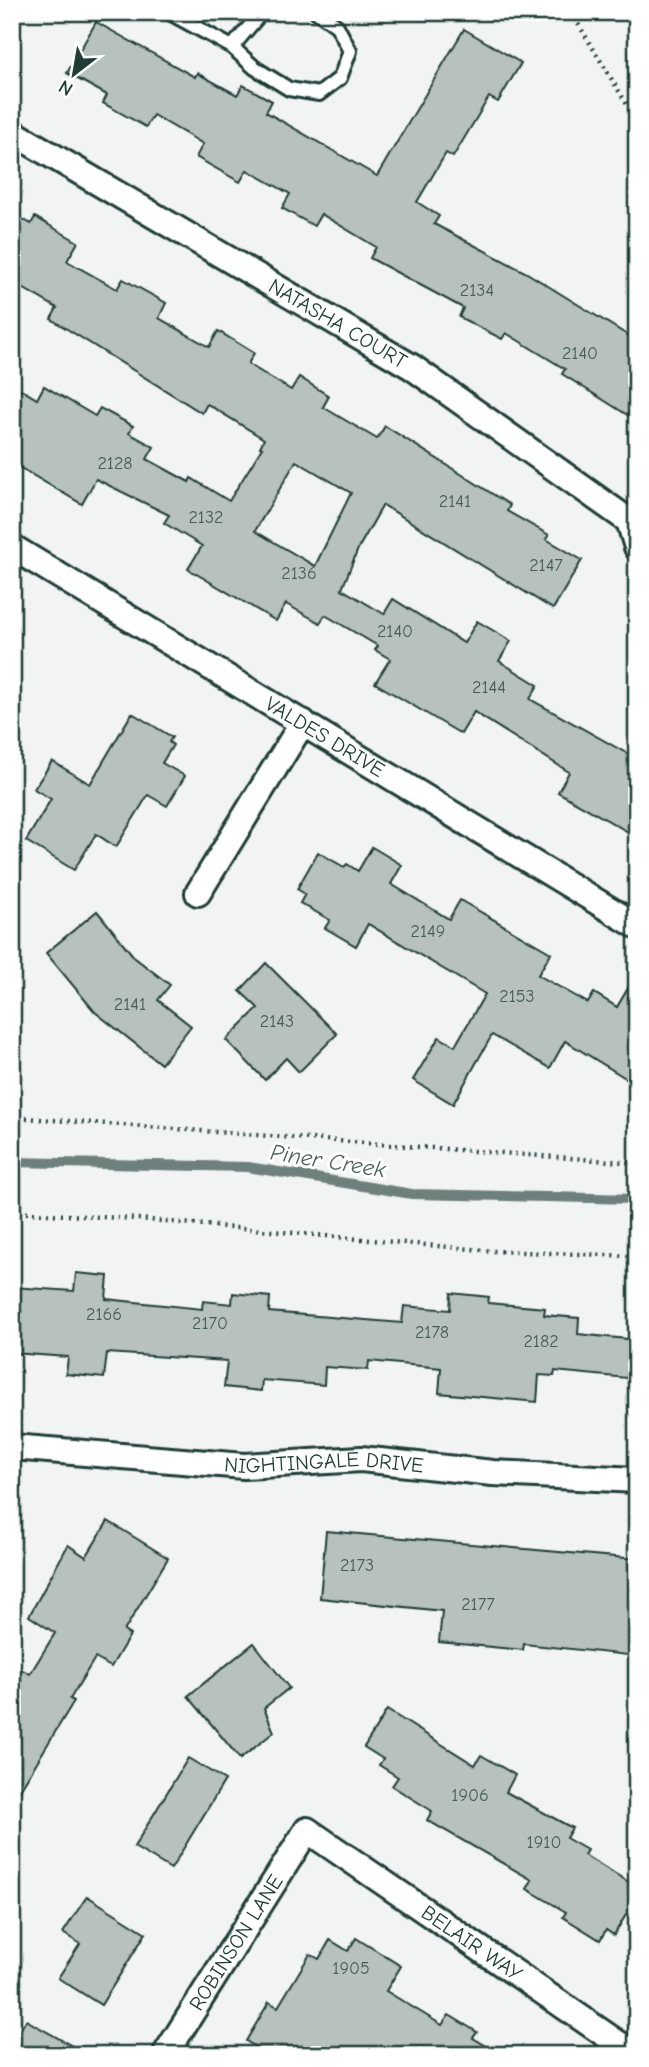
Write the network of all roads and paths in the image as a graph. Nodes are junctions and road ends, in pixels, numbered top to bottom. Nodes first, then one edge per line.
1 (169, 12) edge
2 (261, 12) edge
3 (317, 12) edge
4 (571, 12) edge
5 (232, 47) junction
6 (637, 121) edge
7 (12, 132) edge
8 (12, 547) edge
9 (637, 547) edge
10 (303, 722) junction
11 (198, 893) dead end
12 (637, 926) edge
13 (12, 1117) edge
14 (637, 1163) edge
15 (12, 1212) edge
16 (637, 1256) edge
17 (16, 1455) edge
18 (637, 1480) edge
19 (307, 1830) joint
20 (165, 2055) edge
21 (635, 2055) edge

1 - 5 lane
2 - 5 lane
3 - 5 lane
4 - 6 path
7 - 9 street, NATASHA COURT
8 - 10 street, VALDES DRIVE
10 - 11 street
10 - 12 street, VALDES DRIVE
13 - 14 path
15 - 16 path
17 - 18 street, NIGHTINGALE DRIVE
19 - 20 street, ROBINSON LANE
19 - 21 street, BELAIR WAY

